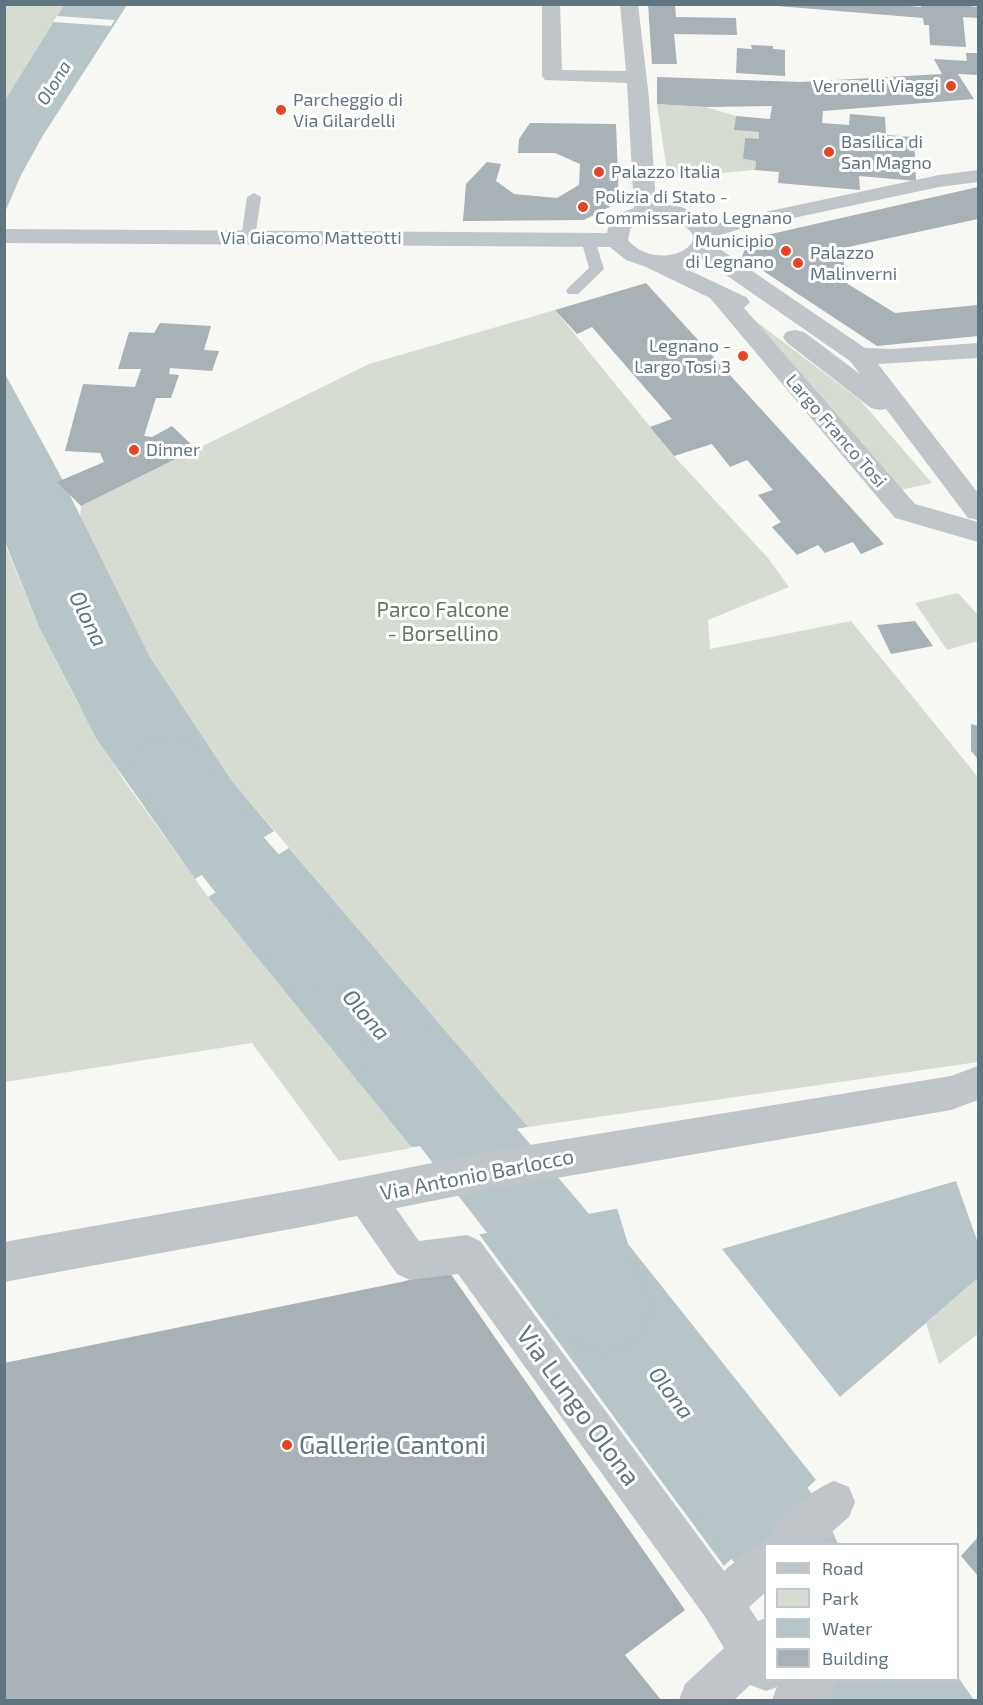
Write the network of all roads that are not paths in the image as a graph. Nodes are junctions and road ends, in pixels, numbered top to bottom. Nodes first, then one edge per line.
1 (551, 4) edge
2 (629, 4) edge
3 (637, 77) junction
4 (978, 177) edge
5 (254, 197) dead end
6 (645, 212) junction
7 (7, 236) edge
8 (248, 238) junction
9 (588, 240) junction
10 (617, 240) junction
11 (704, 240) junction
12 (654, 261) junction
13 (573, 291) dead end
14 (718, 292) junction
15 (978, 350) edge
16 (859, 356) junction
17 (912, 427) junction
18 (978, 511) edge
19 (978, 532) edge
20 (969, 1090) edge
21 (365, 1196) junction
22 (4, 1263) edge
23 (834, 1502) dead end
24 (788, 1543) edge
25 (764, 1564) edge
26 (721, 1603) junction
27 (764, 1660) edge
28 (779, 1681) edge
29 (813, 1681) edge
30 (701, 1701) edge
31 (793, 1701) edge

1 - 3 street
2 - 3 street
3 - 6 street
4 - 11 street
5 - 8 lane
6 - 10 street
6 - 11 street, Largo Franco Tosi
7 - 8 street, Via Giacomo Matteotti
8 - 9 street, Via Giacomo Matteotti
9 - 10 street, Via Giacomo Matteotti
9 - 13 lane
10 - 12 street, Largo Franco Tosi
11 - 12 street, Largo Franco Tosi
11 - 16 street, Largo Franco Tosi
12 - 14 street, Largo Franco Tosi
14 - 17 street, Largo Franco Tosi
14 - 19 street, Largo Franco Tosi
15 - 16 street
16 - 17 street, Largo Franco Tosi
17 - 18 street, Largo Franco Tosi
20 - 21 street, Via Antonio Barlocco
21 - 22 street, Via Antonio Barlocco
21 - 26 street, Via Lungo Olona
23 - 24 street
25 - 26 street
26 - 27 street, Via Lungo Olona
27 - 30 street
28 - 31 street, Via Lungo Olona
29 - 31 street

